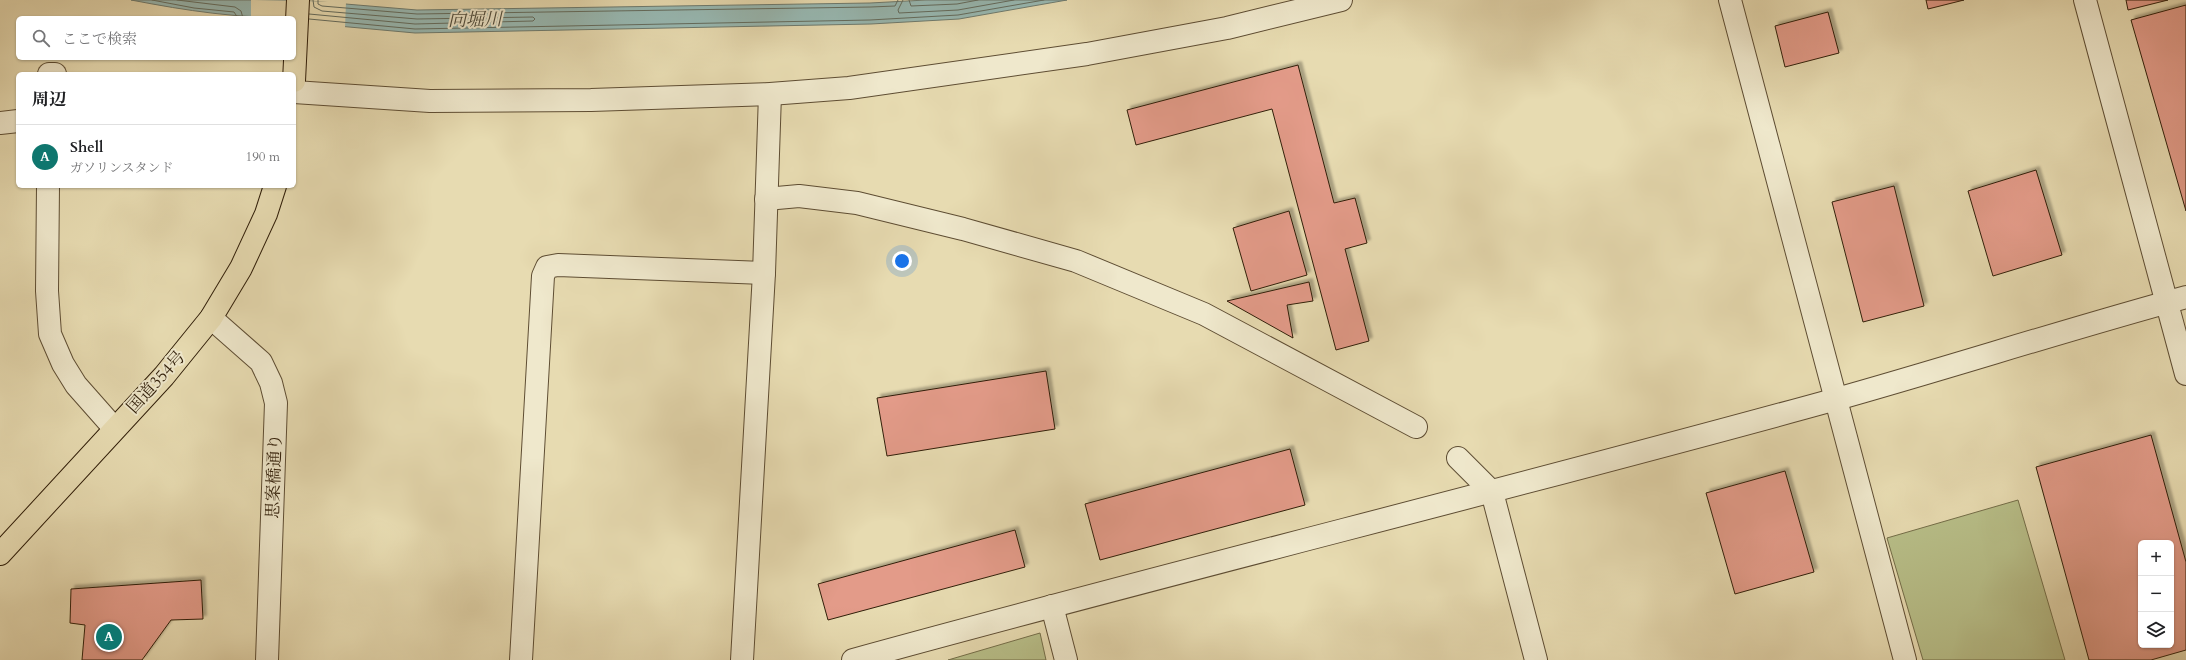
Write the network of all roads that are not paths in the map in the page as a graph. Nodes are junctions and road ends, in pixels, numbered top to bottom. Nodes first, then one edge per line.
1 (298, 0) edge
2 (1341, 0) edge
3 (1730, 0) edge
4 (2085, 0) edge
5 (296, 48) edge
6 (296, 60) edge
7 (295, 72) edge
8 (296, 92) edge
9 (770, 94) junction
10 (16, 121) edge
11 (0, 123) edge
12 (48, 188) edge
13 (274, 188) edge
14 (766, 199) junction
15 (764, 274) junction
16 (2176, 300) edge
17 (211, 318) junction
18 (2186, 374) edge
19 (1836, 399) junction
20 (1416, 427) dead end
21 (114, 428) junction
22 (1458, 458) dead end
23 (1492, 492) junction
24 (0, 554) edge
25 (1052, 606) junction
26 (267, 660) edge
27 (521, 660) edge
28 (742, 660) edge
29 (853, 660) edge
30 (1066, 660) edge
31 (1536, 660) edge
32 (1905, 660) edge

1 - 5 highway
2 - 9 street
3 - 19 street
4 - 16 street
6 - 7 highway
8 - 9 street
9 - 14 street
10 - 11 street
12 - 21 street
13 - 17 highway, 国道354号
14 - 15 street
14 - 20 street
15 - 27 street
15 - 28 street
16 - 18 street
16 - 19 street
17 - 21 highway, 国道354号
17 - 26 street, 思案橋通り
19 - 23 street
19 - 32 street
21 - 24 highway, 国道354号
22 - 23 street
23 - 25 street
23 - 31 street
25 - 29 street
25 - 30 street

